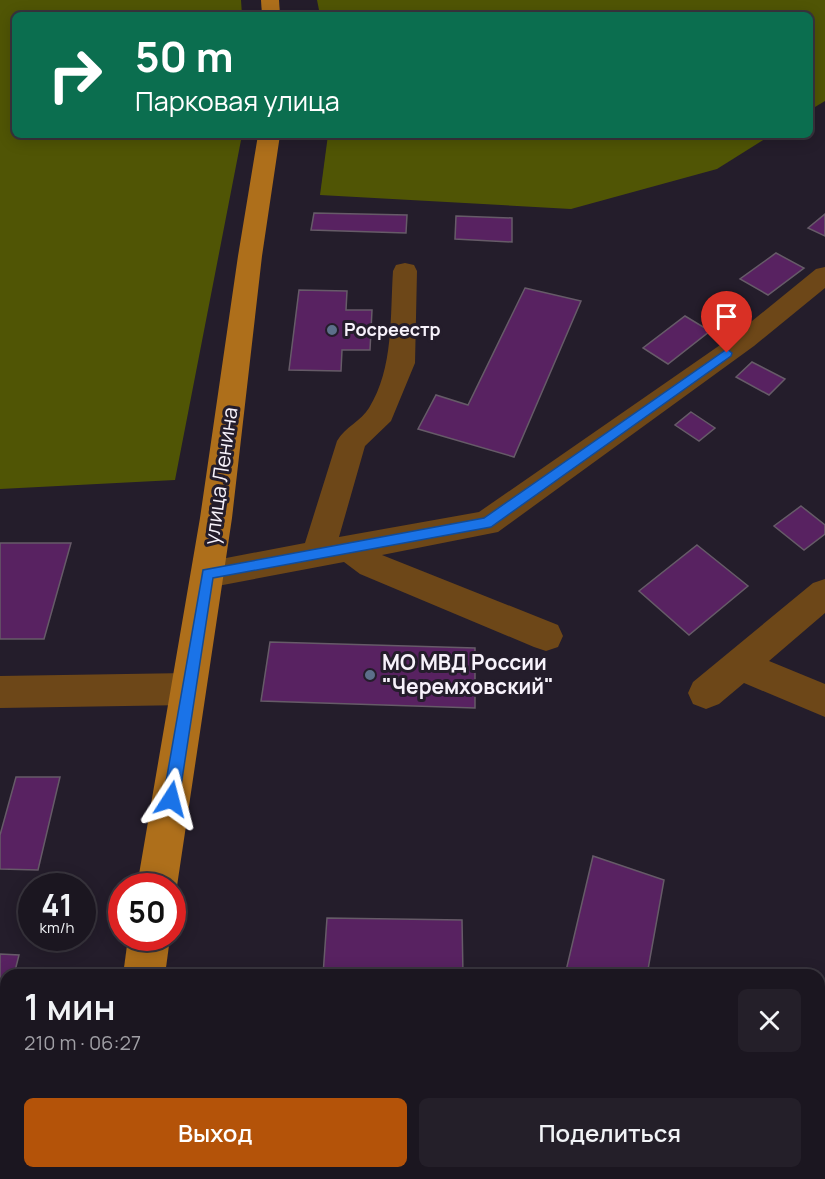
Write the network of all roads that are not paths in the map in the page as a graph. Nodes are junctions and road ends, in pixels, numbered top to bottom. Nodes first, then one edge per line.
1 (269, 138) edge
2 (405, 271) dead end
3 (825, 274) edge
4 (333, 551) junction
5 (207, 574) junction
6 (825, 593) edge
7 (546, 636) dead end
8 (740, 665) junction
9 (188, 689) junction
10 (0, 692) edge
11 (706, 693) dead end
12 (825, 701) edge
13 (159, 873) edge
14 (147, 951) edge
15 (145, 969) edge

1 - 5 main road, улица Ленина
2 - 4 street
3 - 4 street
4 - 5 street
4 - 7 street
5 - 9 main road, улица Ленина
6 - 8 street
8 - 11 street
8 - 12 street
9 - 10 street
9 - 13 main road, улица Ленина
14 - 15 main road

